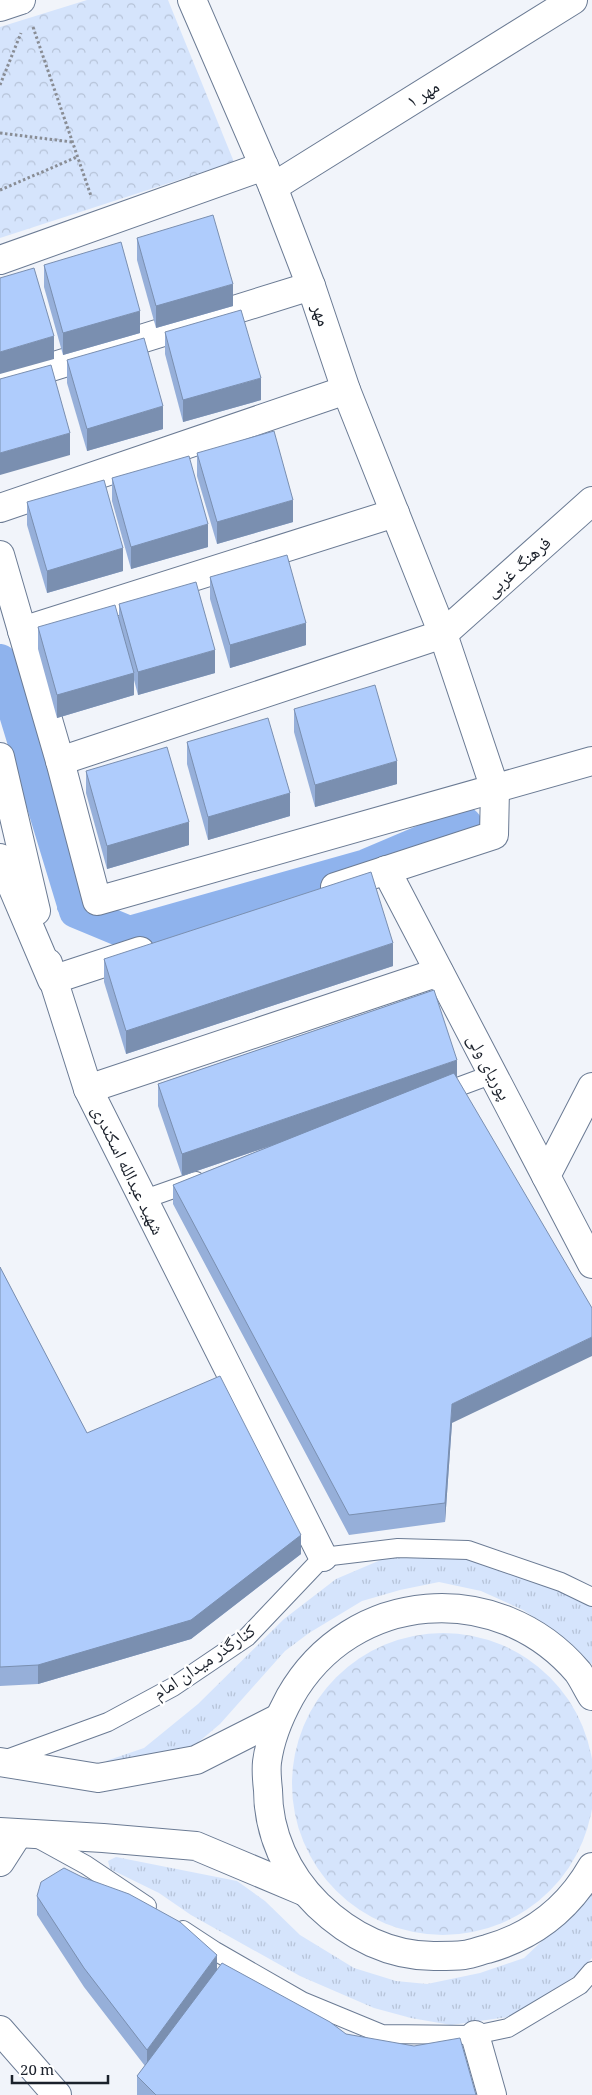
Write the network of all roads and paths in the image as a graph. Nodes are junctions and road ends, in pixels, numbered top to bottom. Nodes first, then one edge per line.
1 (192, 0) edge
2 (572, 0) edge
3 (0, 7) edge
4 (25, 9) edge
5 (23, 27) dead end
6 (0, 85) edge
7 (0, 132) edge
8 (72, 142) junction
9 (77, 157) junction
10 (268, 177) junction
11 (0, 190) edge
12 (101, 225) junction
13 (0, 260) edge
14 (311, 286) junction
15 (0, 383) edge
16 (346, 390) junction
17 (592, 501) edge
18 (0, 508) edge
19 (395, 513) junction
20 (0, 555) edge
21 (22, 631) junction
22 (443, 634) junction
23 (0, 757) edge
24 (592, 760) edge
25 (60, 761) junction
26 (495, 789) junction
27 (0, 858) edge
28 (386, 870) junction
29 (312, 895) edge
30 (164, 944) edge
31 (439, 972) junction
32 (52, 980) junction
33 (493, 1074) junction
34 (592, 1087) edge
35 (88, 1089) junction
36 (419, 1101) edge
37 (216, 1173) edge
38 (546, 1176) junction
39 (142, 1200) junction
40 (592, 1264) edge
41 (323, 1557) junction
42 (592, 1597) edge
43 (592, 1696) edge
44 (278, 1718) junction
45 (0, 1762) edge
46 (16, 1834) edge
47 (0, 1862) edge
48 (592, 1867) edge
49 (303, 1891) junction
50 (592, 1971) edge
51 (0, 2030) edge
52 (475, 2035) junction
53 (57, 2095) edge
54 (492, 2095) edge

1 - 10 street, مهر
2 - 10 street, مهر ۱
3 - 4 street
4 - 8 path
5 - 6 path
7 - 8 path
8 - 9 path
9 - 11 path
9 - 12 path
10 - 12 street, مهر ۱
10 - 14 street, مهر
12 - 13 street, مهر ۱
14 - 15 street
14 - 16 street, مهر
16 - 18 street
16 - 19 street, مهر
17 - 22 street, فرهنگ غربی
19 - 21 street
19 - 22 street, مهر
20 - 21 street
21 - 25 street
22 - 25 street
22 - 26 street, مهر
23 - 32 street, شهید عبدالله اسکندری
24 - 26 street
25 - 26 street
26 - 28 street, مهر
27 - 32 street
28 - 29 street
28 - 31 street, پوریای ولی
30 - 32 street
31 - 33 street, پوریای ولی
31 - 35 street
32 - 35 street, شهید عبدالله اسکندری
33 - 36 lane
33 - 38 street, پوریای ولی
34 - 38 street
35 - 39 street, شهید عبدالله اسکندری
37 - 39 lane
38 - 40 street, پوریای ولی
39 - 41 street, شهید عبدالله اسکندری
41 - 42 lane
41 - 45 lane, کنارگذر میدان امام
43 - 44 street
44 - 45 street
44 - 49 street
46 - 47 street
46 - 49 street
46 - 52 lane
48 - 49 street
50 - 52 lane
51 - 53 street
52 - 54 street

